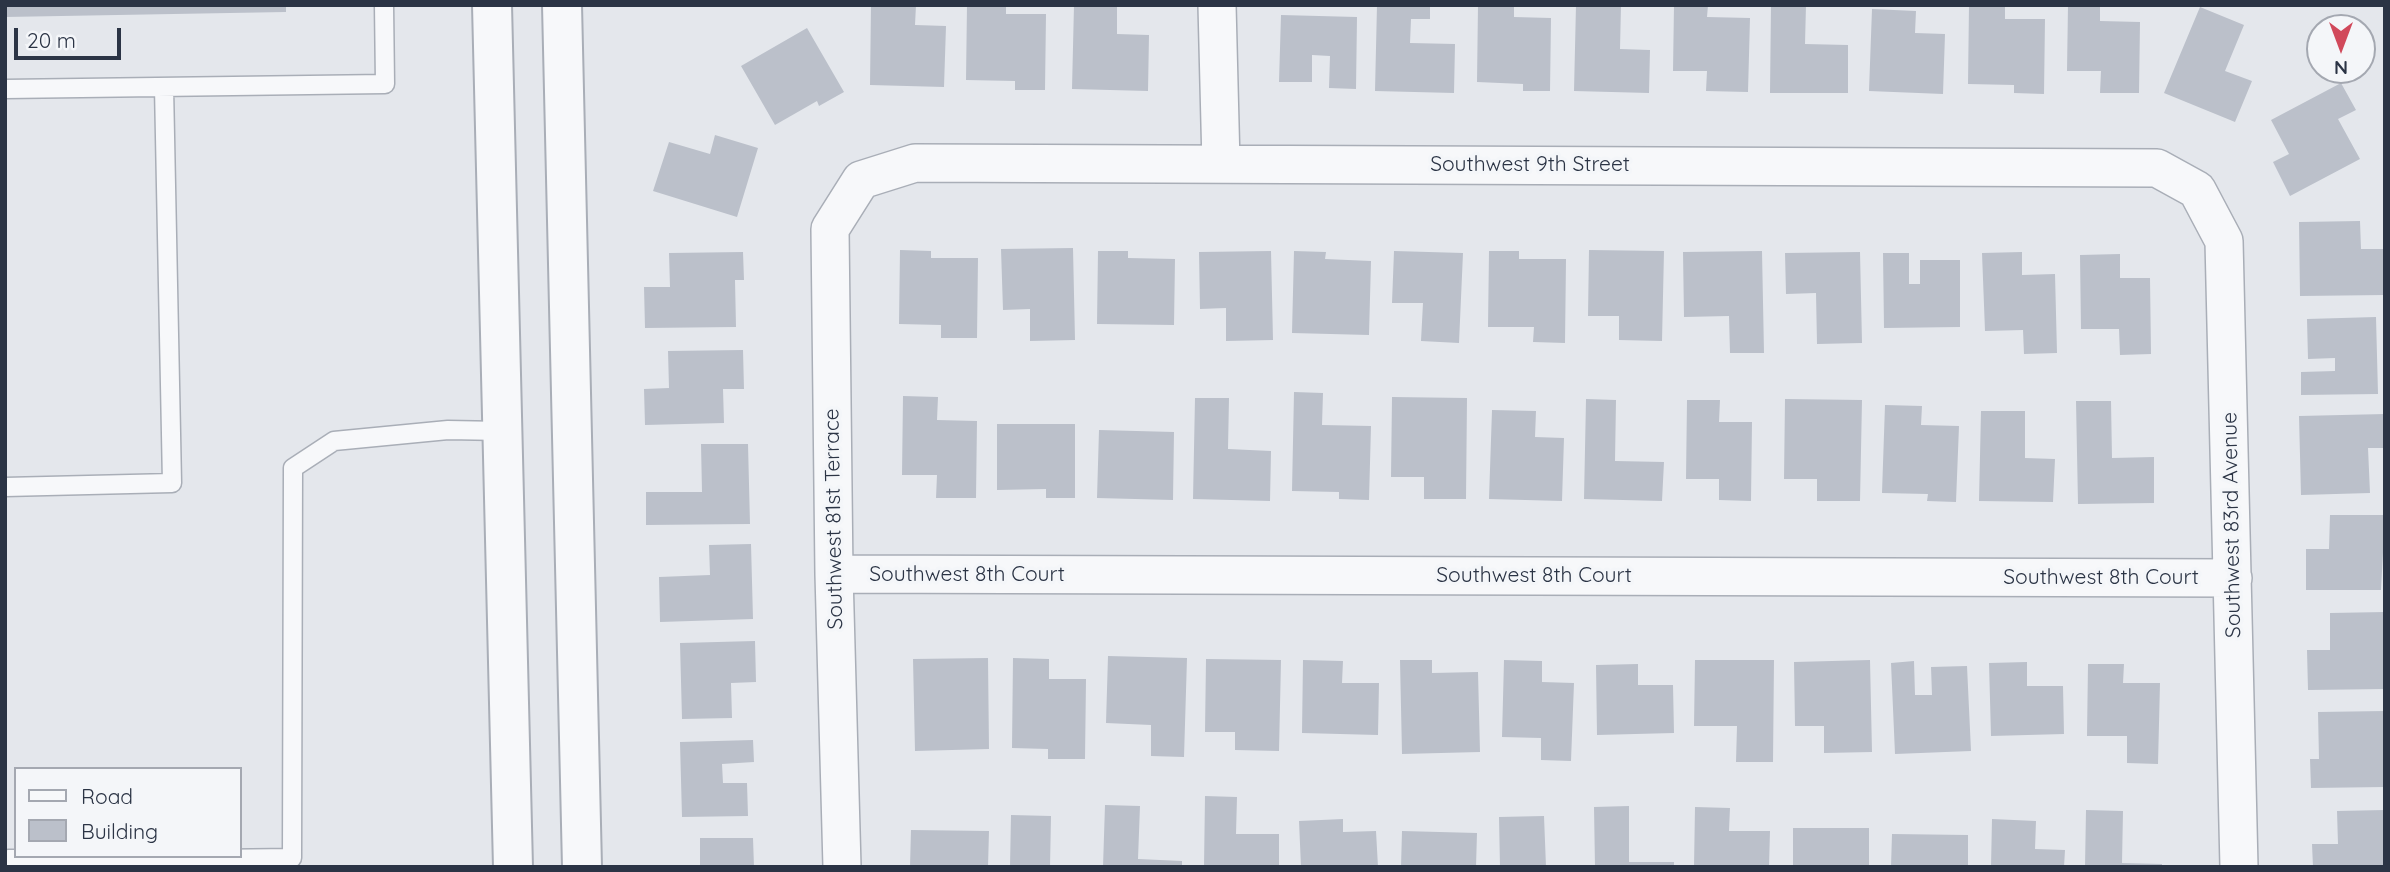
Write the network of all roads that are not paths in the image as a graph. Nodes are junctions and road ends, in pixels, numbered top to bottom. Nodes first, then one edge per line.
1 (384, 5) edge
2 (492, 5) edge
3 (562, 5) edge
4 (1217, 5) edge
5 (164, 87) junction
6 (5, 89) edge
7 (1221, 164) junction
8 (861, 180) joint
9 (2196, 190) joint
10 (502, 431) junction
11 (5, 487) edge
12 (834, 574) junction
13 (2234, 578) junction
14 (8, 859) dead end
15 (212, 863) edge
16 (513, 867) edge
17 (582, 867) edge
18 (842, 867) edge
19 (2239, 867) edge

1 - 5 lane
2 - 10 street
3 - 17 street
4 - 7 street
5 - 6 lane
5 - 11 lane
7 - 8 street, Southwest 9th Street
7 - 9 street, Southwest 9th Street
8 - 12 street, Southwest 81st Terrace
9 - 13 street, Southwest 83rd Avenue
10 - 15 lane
10 - 16 street
12 - 13 street, Southwest 8th Court
12 - 18 street, Southwest 81st Terrace
13 - 19 street, Southwest 83rd Avenue
14 - 15 lane

